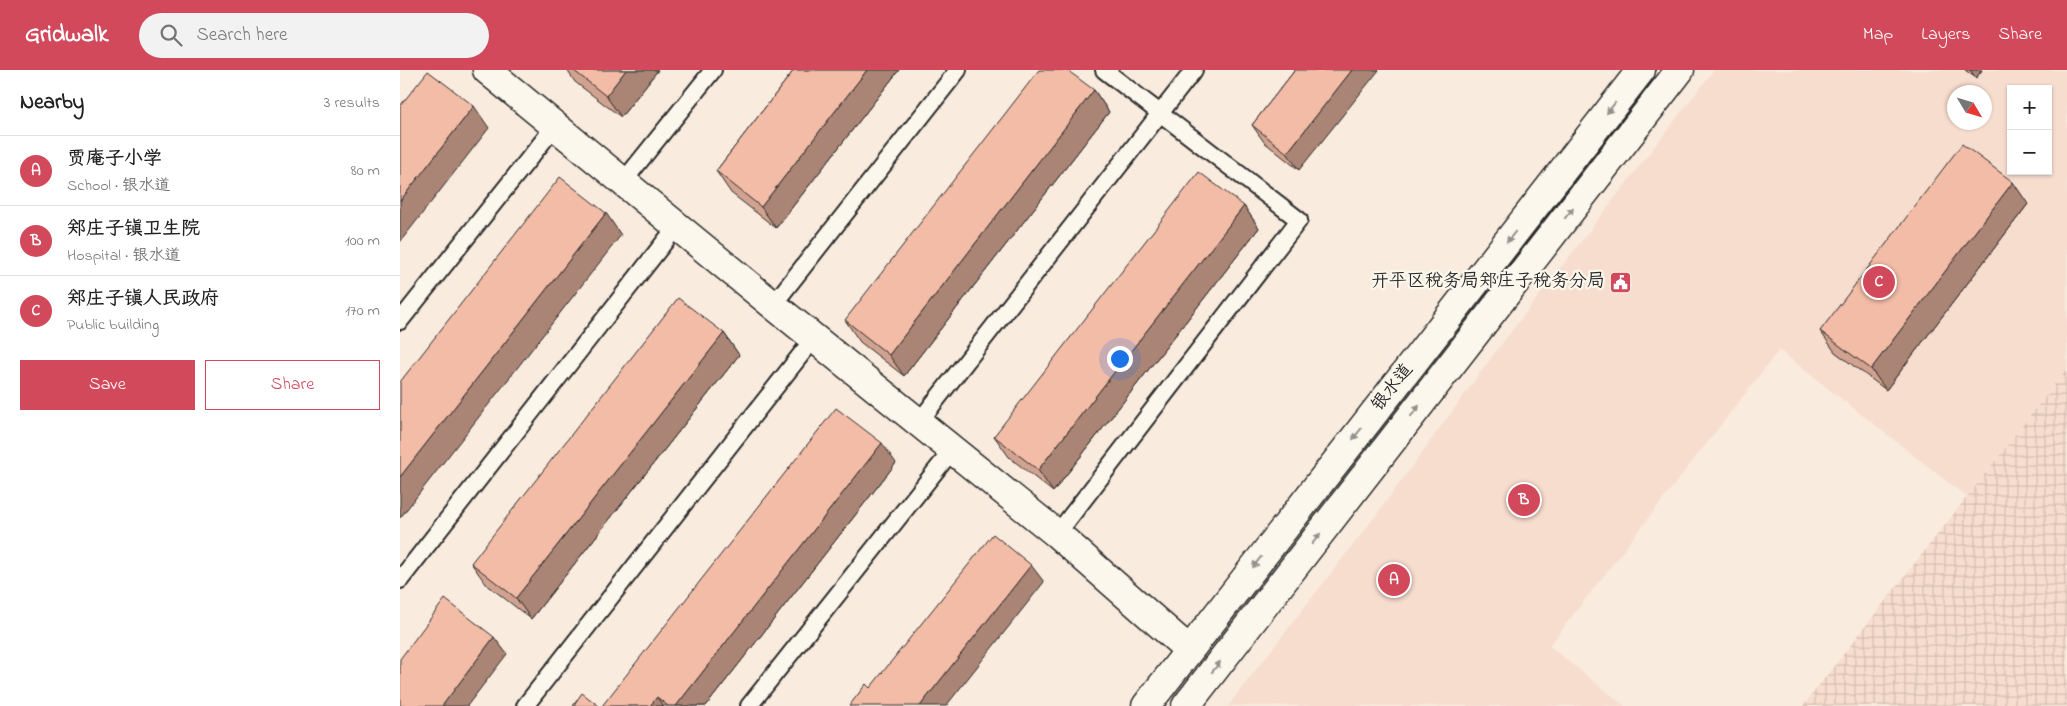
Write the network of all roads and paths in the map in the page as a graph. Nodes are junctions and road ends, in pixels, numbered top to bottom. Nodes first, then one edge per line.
1 (487, 70) edge
2 (713, 70) edge
3 (958, 70) edge
4 (1104, 70) edge
5 (1194, 70) edge
6 (1641, 70) edge
7 (1680, 70) edge
8 (1160, 113) junction
9 (555, 126) junction
10 (623, 182) junction
11 (677, 226) junction
12 (772, 305) junction
13 (400, 321) edge
14 (814, 338) junction
15 (919, 422) junction
16 (953, 449) junction
17 (1057, 534) junction
18 (400, 580) edge
19 (1189, 650) junction
20 (525, 706) edge
21 (749, 706) edge
22 (1146, 706) edge
23 (1186, 706) edge

1 - 9 street
2 - 10 lane
3 - 12 lane
4 - 8 lane
5 - 8 lane
6 -> 19 street, 银水道
23 -> 7 street, 银水道
8 - 15 lane
8 - 17 lane
9 - 10 street
9 - 13 lane
10 - 11 street
11 - 12 street
11 - 18 lane
12 - 14 street
14 - 15 street
14 - 20 lane
15 - 16 street
16 - 17 street
16 - 21 lane
17 - 19 street
19 - 22 street, 银水道

